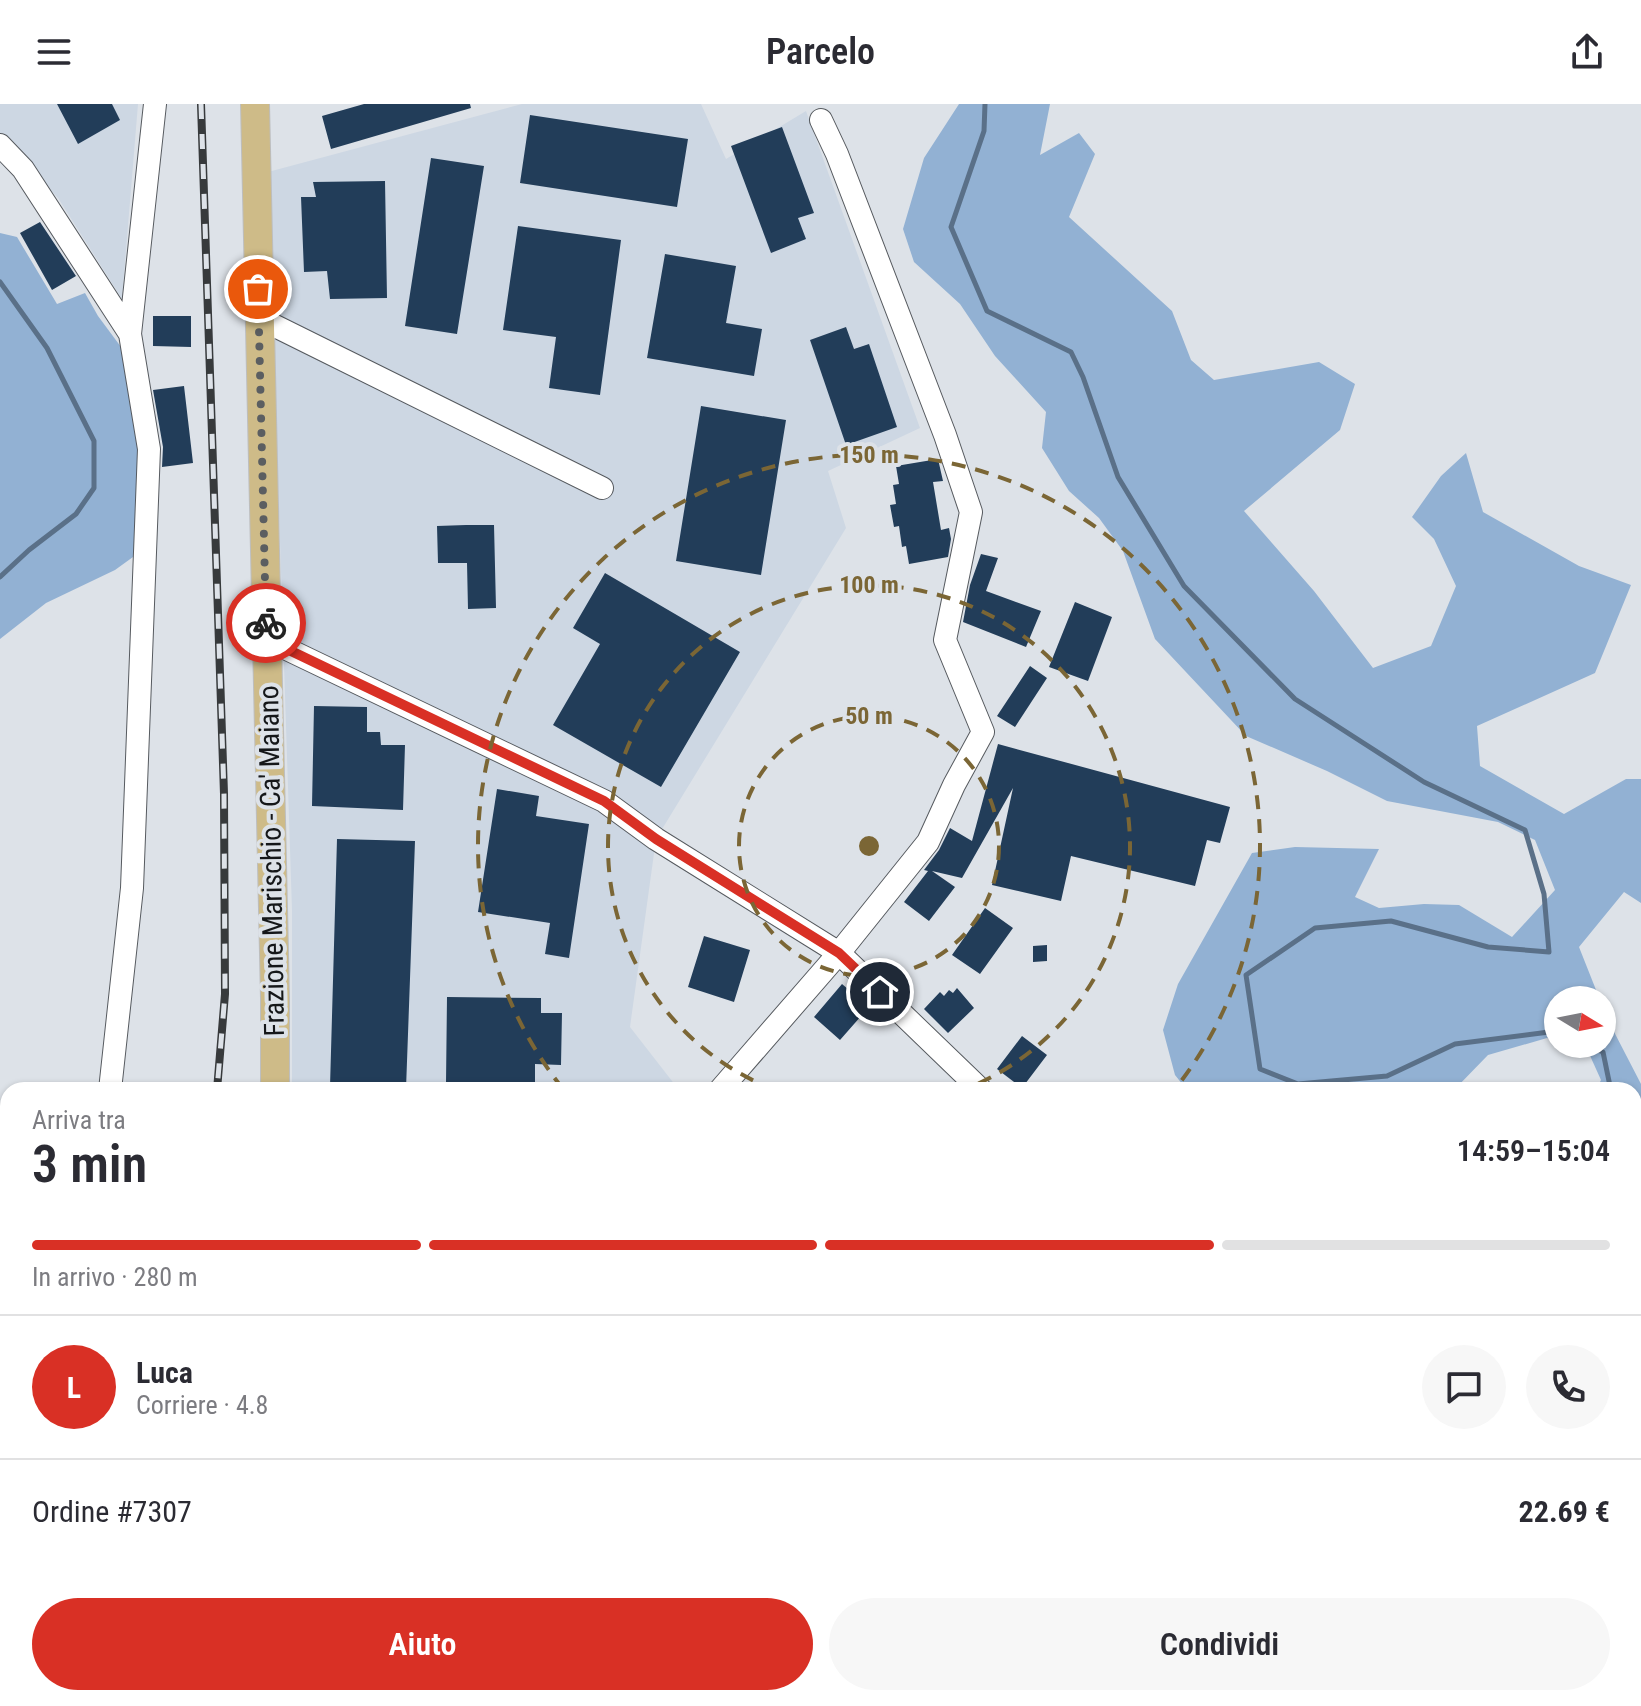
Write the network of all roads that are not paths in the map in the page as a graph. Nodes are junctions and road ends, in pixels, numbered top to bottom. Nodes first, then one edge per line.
1 (255, 104) edge
2 (155, 106) edge
3 (821, 120) dead end
4 (0, 145) edge
5 (259, 318) junction
6 (130, 334) junction
7 (602, 488) dead end
8 (266, 639) junction
9 (839, 953) junction
10 (111, 1082) edge
11 (275, 1082) edge
12 (727, 1082) edge
13 (973, 1082) edge

1 - 5 main road, Frazione Marischio - Ca' Maiano
2 - 6 street
3 - 9 street
4 - 6 street
5 - 7 street
5 - 8 main road, Frazione Marischio - Ca' Maiano
6 - 10 street
8 - 9 street
8 - 11 main road, Frazione Marischio - Ca' Maiano
9 - 12 street
9 - 13 street

